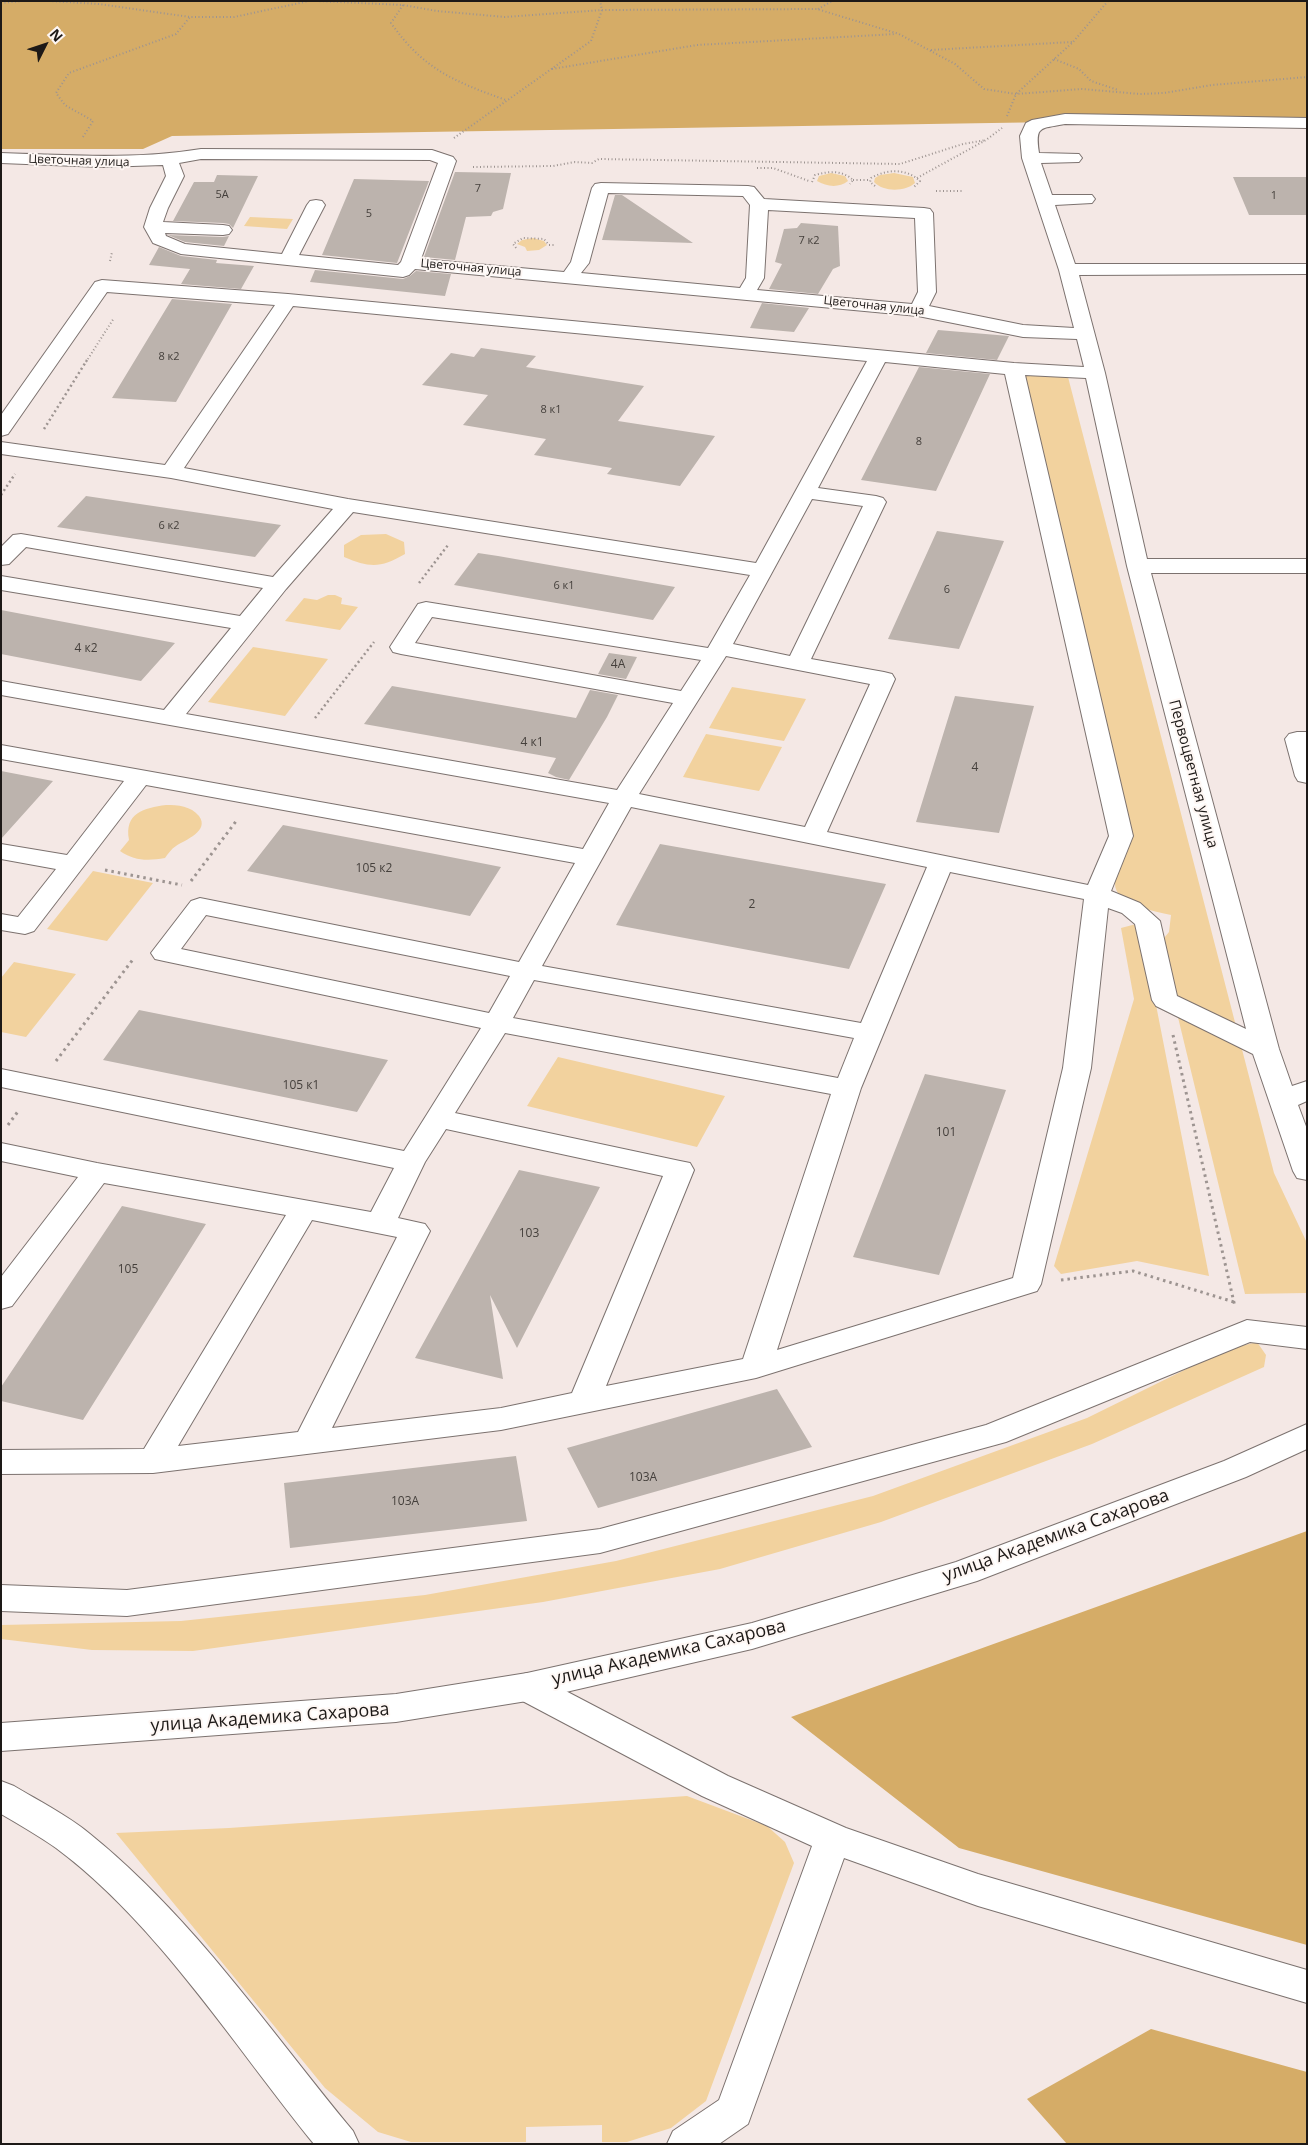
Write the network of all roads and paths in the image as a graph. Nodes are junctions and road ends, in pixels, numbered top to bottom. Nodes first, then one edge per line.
1 (23, 1) edge
2 (49, 1) edge
3 (309, 1) edge
4 (316, 1) edge
5 (600, 1) edge
6 (832, 1) edge
7 (1108, 1) edge
8 (1, 3) edge
9 (403, 5) junction
10 (817, 9) junction
11 (602, 10) junction
12 (190, 17) junction
13 (899, 34) junction
14 (1073, 42) junction
15 (930, 50) junction
16 (1054, 59) junction
17 (552, 69) junction
18 (1307, 77) edge
19 (1124, 92) junction
20 (1016, 94) junction
21 (506, 100) junction
22 (1307, 124) edge
23 (986, 140) junction
24 (432, 155) junction
25 (1, 158) edge
26 (1031, 158) junction
27 (1073, 158) dead end
28 (67, 160) junction
29 (170, 160) junction
30 (592, 163) dead end
31 (602, 163) dead end
32 (900, 164) dead end
33 (754, 168) dead end
34 (917, 178) junction
35 (853, 180) junction
36 (869, 180) junction
37 (812, 182) junction
38 (817, 184) dead end
39 (845, 186) dead end
40 (876, 187) dead end
41 (911, 188) dead end
42 (933, 191) dead end
43 (962, 191) dead end
44 (1086, 199) dead end
45 (1045, 200) junction
46 (759, 204) junction
47 (316, 205) dead end
48 (153, 227) junction
49 (223, 230) dead end
50 (585, 247) junction
51 (288, 259) junction
52 (406, 267) junction
53 (1307, 269) edge
54 (1068, 270) junction
55 (501, 271) junction
56 (569, 277) junction
57 (133, 288) junction
58 (746, 293) junction
59 (288, 300) junction
60 (918, 310) junction
61 (1023, 331) junction
62 (1084, 334) junction
63 (879, 356) junction
64 (1014, 369) junction
65 (1095, 374) junction
66 (1, 430) edge
67 (1, 448) edge
68 (29, 452) junction
69 (171, 472) junction
70 (806, 492) junction
71 (1, 495) edge
72 (348, 505) junction
73 (1, 559) edge
74 (1138, 566) junction
75 (1307, 566) edge
76 (763, 571) junction
77 (1, 583) edge
78 (278, 584) junction
79 (246, 624) junction
80 (718, 652) junction
81 (797, 664) junction
82 (1, 688) edge
83 (688, 699) junction
84 (170, 718) junction
85 (1307, 739) edge
86 (1, 752) edge
87 (1307, 776) edge
88 (140, 777) junction
89 (254, 797) junction
90 (624, 798) junction
91 (813, 836) junction
92 (1, 851) edge
93 (590, 858) junction
94 (941, 863) junction
95 (73, 864) junction
96 (1097, 894) junction
97 (1, 922) edge
98 (135, 956) dead end
99 (526, 971) junction
100 (1166, 1000) junction
101 (497, 1022) junction
102 (870, 1034) junction
103 (1265, 1049) junction
104 (1, 1078) edge
105 (37, 1086) junction
106 (847, 1088) junction
107 (1295, 1096) edge
108 (438, 1118) junction
109 (4, 1139) edge
110 (411, 1162) junction
111 (1307, 1171) edge
112 (97, 1172) junction
113 (304, 1209) junction
114 (380, 1224) junction
115 (1026, 1284) junction
116 (1, 1299) edge
117 (1234, 1302) junction
118 (1242, 1334) junction
119 (1307, 1338) edge
120 (756, 1367) junction
121 (584, 1402) junction
122 (1307, 1435) edge
123 (309, 1442) junction
124 (153, 1461) junction
125 (1, 1462) edge
126 (1, 1598) edge
127 (527, 1687) junction
128 (1, 1737) edge
129 (1, 1796) edge
130 (833, 1839) junction
131 (1307, 1987) edge
132 (338, 2144) edge
133 (687, 2144) edge

1 - 8 path
2 - 12 path
3 - 12 path
4 - 9 path
5 - 11 path
6 - 10 path
7 - 14 path
9 - 11 path
9 - 21 path
10 - 11 path
10 - 13 path
11 - 17 path
12 - 28 path
13 - 15 path
13 - 17 path
14 - 15 path
14 - 16 path
15 - 20 path
16 - 19 path
16 - 20 path
17 - 21 path
18 - 19 path
19 - 20 path
20 - 23 path
21 - 24 path
22 - 26 street, Первоцветная улица
23 - 32 path
23 - 34 path
24 - 29 street, Цветочная улица
24 - 52 street, Цветочная улица
25 - 28 street, Цветочная улица
26 - 27 street
26 - 45 street, Первоцветная улица
28 - 29 street, Цветочная улица
29 - 48 street
30 - 31 path
33 - 37 path
34 - 36 path
34 - 41 path
35 - 36 path
35 - 37 path
35 - 39 path
36 - 40 path
37 - 38 path
42 - 43 path
44 - 45 street
45 - 54 street, Первоцветная улица
46 - 50 street
46 - 58 street
46 - 60 street
47 - 51 street
48 - 49 street
48 - 51 street
50 - 55 path
50 - 56 street
51 - 52 street
52 - 55 street, Цветочная улица
52 - 61 street
53 - 54 street
54 - 62 street, Первоцветная улица
55 - 56 street, Цветочная улица
56 - 58 street, Цветочная улица
57 - 59 street
57 - 66 street
57 - 68 path
58 - 60 street, Цветочная улица
59 - 63 street
59 - 69 street
60 - 61 street, Цветочная улица
61 - 62 street, Цветочная улица
62 - 65 street, Первоцветная улица
63 - 64 street
63 - 70 street
64 - 65 street
64 - 96 street
65 - 74 street, Первоцветная улица
67 - 68 street
68 - 69 street
68 - 71 path
69 - 72 street
70 - 76 street
70 - 81 street
72 - 76 street
72 - 78 street
73 - 78 street
74 - 75 street
74 - 103 street, Первоцветная улица
76 - 80 street
77 - 79 street
78 - 79 street
79 - 84 street
80 - 81 street
80 - 83 street
80 - 83 street
81 - 91 street
82 - 84 street
83 - 90 street
84 - 90 street
85 - 87 street
86 - 88 street
88 - 89 street
88 - 95 street
89 - 93 street
89 - 95 path
90 - 91 street
90 - 93 street
91 - 94 street
92 - 95 street
93 - 99 street
94 - 96 street
94 - 102 street
95 - 97 street
96 - 100 street
96 - 115 street
98 - 105 path
99 - 101 street
99 - 101 street
99 - 102 street
100 - 103 street
100 - 117 path
101 - 106 street
101 - 108 street
102 - 106 street
103 - 107 street, Первоцветная улица
104 - 105 street
105 - 109 path
105 - 110 street
106 - 120 street
107 - 111 street, Первоцветная улица
108 - 110 street
108 - 121 street
109 - 112 street
110 - 114 street
112 - 113 street
112 - 116 street
113 - 114 street
113 - 124 street
114 - 123 street
115 - 117 path
115 - 120 street
117 - 118 path
118 - 119 street
118 - 126 street
120 - 121 street
121 - 123 street
122 - 127 street, улица Академика Сахарова
123 - 124 street
124 - 125 street
127 - 128 street, улица Академика Сахарова
127 - 130 street
129 - 132 street
130 - 131 street
130 - 133 street

